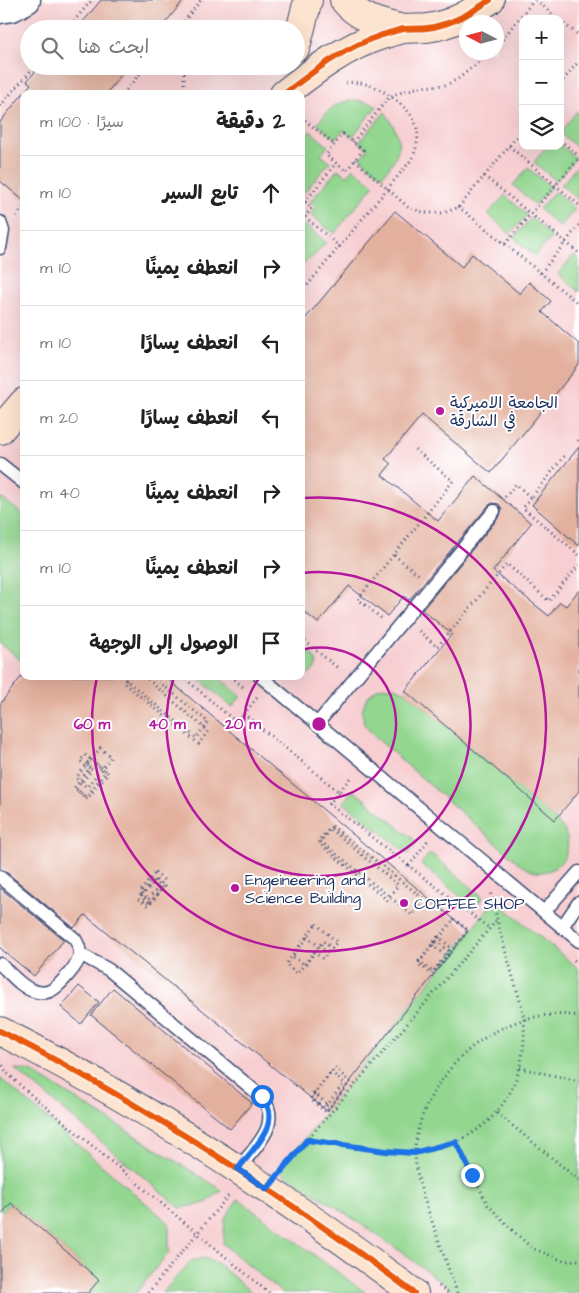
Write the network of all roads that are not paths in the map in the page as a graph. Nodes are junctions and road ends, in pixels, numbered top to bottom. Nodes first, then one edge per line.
1 (308, 0) edge
2 (344, 0) edge
3 (490, 0) edge
4 (13, 6) edge
5 (303, 20) edge
6 (404, 29) junction
7 (0, 31) edge
8 (286, 75) edge
9 (280, 90) edge
10 (289, 90) edge
11 (0, 222) edge
12 (0, 248) edge
13 (20, 407) edge
14 (0, 430) edge
15 (0, 464) edge
16 (20, 480) edge
17 (494, 511) road end
18 (265, 680) edge
19 (317, 724) junction
20 (579, 872) edge
21 (0, 877) edge
22 (579, 902) edge
23 (544, 912) junction
24 (562, 927) junction
25 (579, 941) edge
26 (80, 954) junction
27 (0, 964) edge
28 (0, 1031) edge
29 (234, 1182) junction
30 (414, 1293) edge

1 - 5 street
2 - 6 street
3 - 6 street
4 - 7 street
6 - 10 street
8 - 9 street
11 - 12 lane
13 - 14 street
15 - 16 lane
17 - 19 lane
18 - 19 lane
19 - 23 lane
20 - 23 lane
21 - 26 lane
22 - 24 lane
23 - 24 lane
24 - 25 lane
26 - 27 lane
26 - 29 lane
28 - 29 street
29 - 30 street

